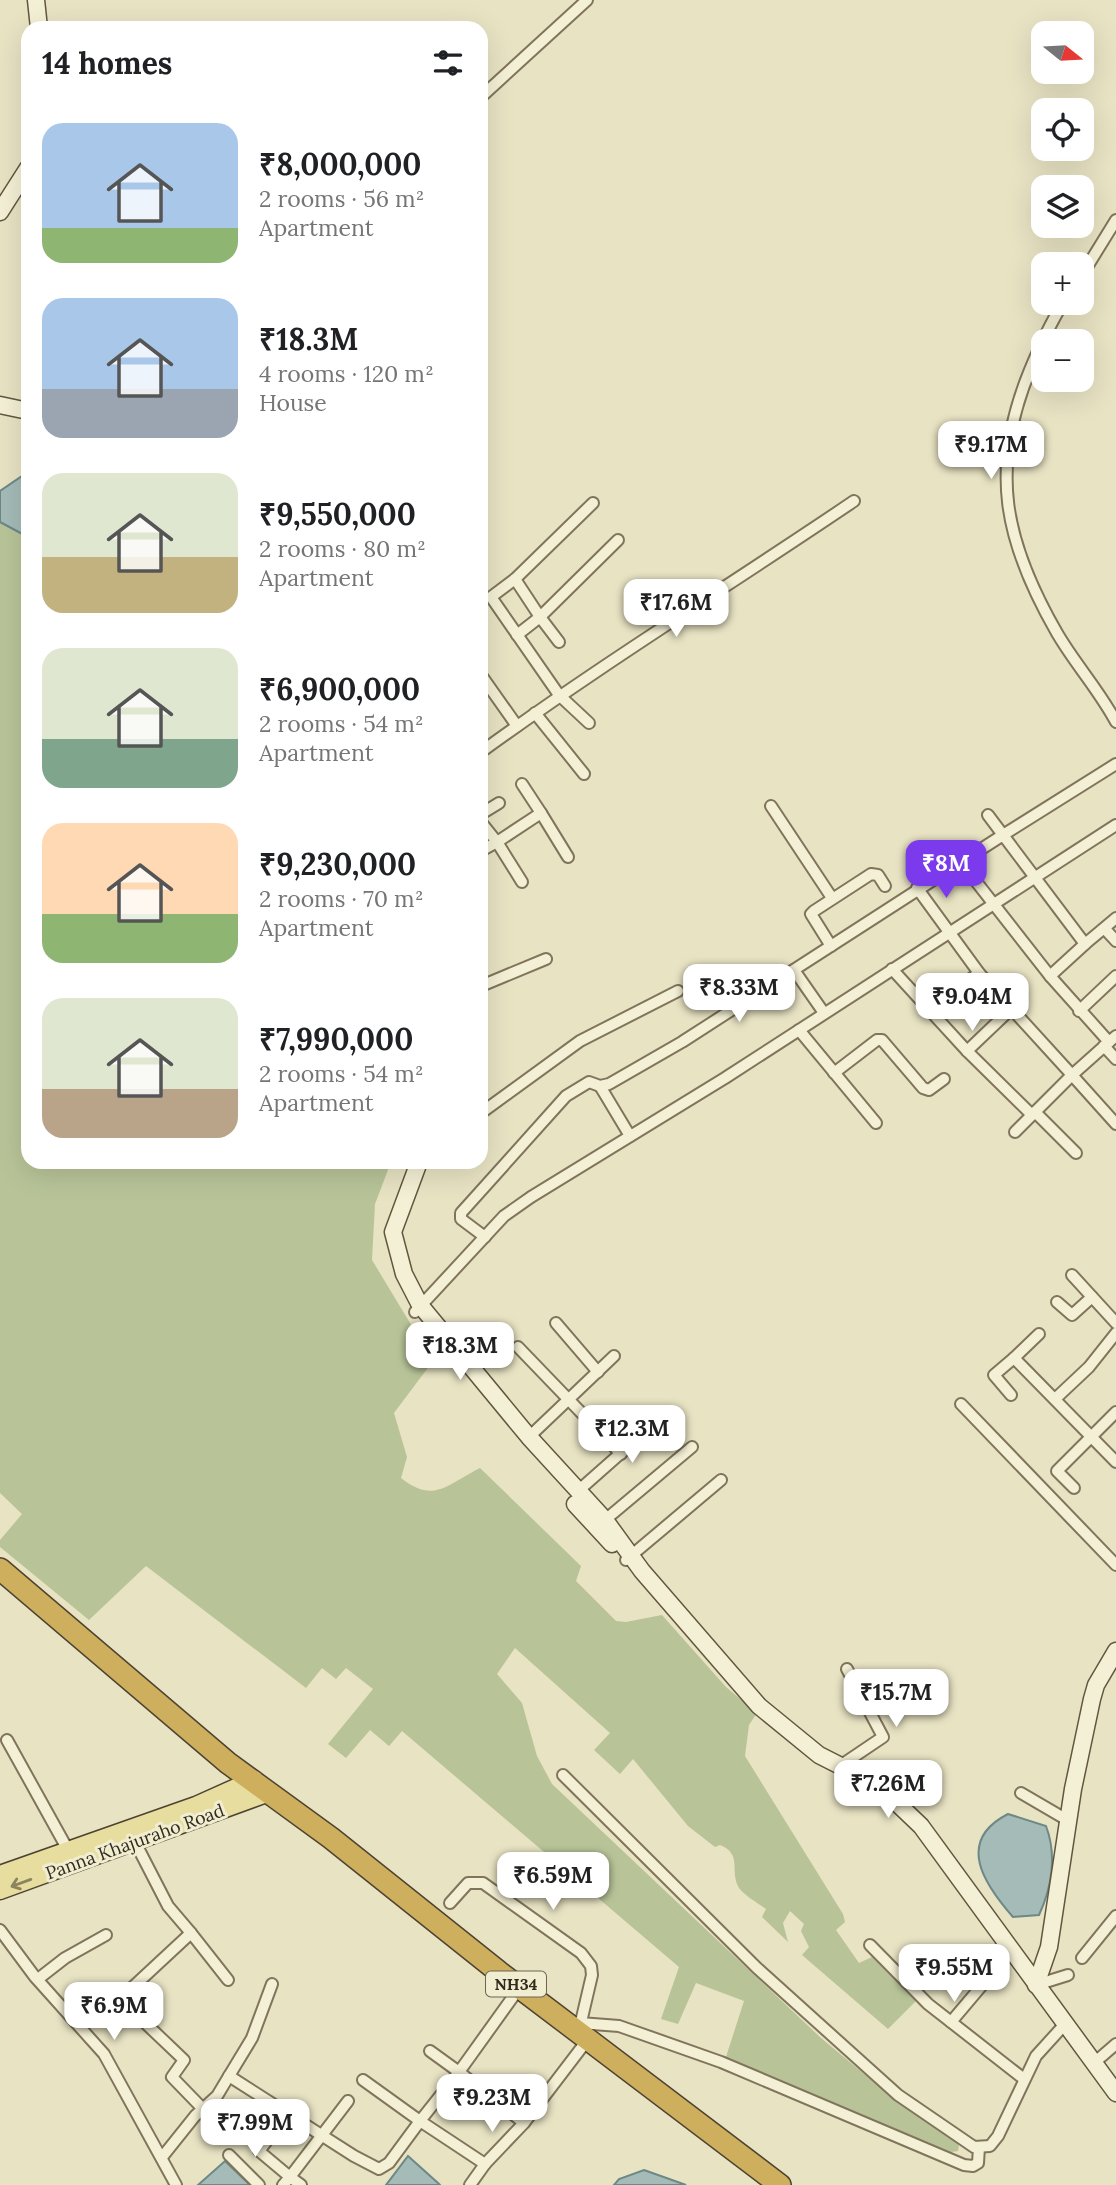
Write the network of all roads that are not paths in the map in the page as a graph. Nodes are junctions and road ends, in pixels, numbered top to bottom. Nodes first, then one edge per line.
1 (36, 0) edge
2 (587, 0) edge
3 (38, 21) edge
4 (488, 91) edge
5 (21, 179) edge
6 (0, 212) edge
7 (1116, 220) edge
8 (1094, 256) edge
9 (1055, 315) edge
10 (0, 405) edge
11 (21, 410) edge
12 (854, 501) dead end
13 (593, 503) dead end
14 (618, 540) dead end
15 (515, 579) junction
16 (488, 599) edge
17 (488, 603) edge
18 (540, 617) junction
19 (517, 635) junction
20 (559, 642) dead end
21 (488, 685) edge
22 (559, 695) junction
23 (535, 713) junction
24 (1116, 722) edge
25 (589, 723) dead end
26 (517, 726) junction
27 (488, 747) edge
28 (1116, 764) edge
29 (584, 774) dead end
30 (522, 783) dead end
31 (499, 803) dead end
32 (771, 806) dead end
33 (488, 810) edge
34 (541, 813) junction
35 (988, 814) dead end
36 (1116, 825) edge
37 (488, 831) edge
38 (1003, 835) junction
39 (497, 842) junction
40 (488, 847) edge
41 (568, 857) dead end
42 (960, 861) junction
43 (1033, 878) junction
44 (523, 882) dead end
45 (885, 886) dead end
46 (918, 888) junction
47 (832, 898) junction
48 (992, 905) junction
49 (1116, 918) edge
50 (1105, 929) junction
51 (950, 932) junction
52 (1116, 941) edge
53 (1085, 944) junction
54 (831, 946) junction
55 (545, 959) dead end
56 (892, 969) junction
57 (794, 970) junction
58 (979, 973) junction
59 (1050, 976) junction
60 (1116, 976) edge
61 (488, 983) edge
62 (678, 990) dead end
63 (929, 1009) junction
64 (1011, 1009) junction
65 (1079, 1012) junction
66 (824, 1013) junction
67 (799, 1030) junction
68 (1110, 1041) edge
69 (967, 1051) junction
70 (1116, 1059) edge
71 (834, 1073) junction
72 (1072, 1075) junction
73 (944, 1079) dead end
74 (600, 1086) junction
75 (488, 1108) edge
76 (1033, 1114) junction
77 (876, 1124) dead end
78 (1116, 1124) edge
79 (1015, 1132) dead end
80 (630, 1136) junction
81 (1076, 1153) dead end
82 (407, 1169) edge
83 (416, 1169) edge
84 (485, 1237) junction
85 (1072, 1275) dead end
86 (1092, 1297) junction
87 (1058, 1302) dead end
88 (1116, 1304) edge
89 (418, 1308) junction
90 (1112, 1318) edge
91 (556, 1323) dead end
92 (1116, 1333) edge
93 (1039, 1334) dead end
94 (519, 1347) dead end
95 (614, 1356) dead end
96 (1014, 1358) junction
97 (598, 1372) junction
98 (1011, 1395) dead end
99 (1055, 1399) junction
100 (569, 1400) junction
101 (961, 1404) dead end
102 (1116, 1412) edge
103 (665, 1414) dead end
104 (529, 1437) junction
105 (1092, 1439) junction
106 (692, 1447) dead end
107 (621, 1454) junction
108 (1116, 1462) edge
109 (721, 1480) dead end
110 (1074, 1488) dead end
111 (578, 1491) junction
112 (605, 1520) junction
113 (629, 1557) junction
114 (1116, 1565) edge
115 (0, 1569) edge
116 (1116, 1651) edge
117 (847, 1669) dead end
118 (7, 1740) dead end
119 (840, 1766) junction
120 (563, 1775) dead end
121 (256, 1788) junction
122 (1021, 1793) dead end
123 (1069, 1821) junction
124 (135, 1842) junction
125 (68, 1850) junction
126 (0, 1875) edge
127 (0, 1890) edge
128 (450, 1903) dead end
129 (1116, 1916) edge
130 (0, 1930) edge
131 (191, 1933) junction
132 (106, 1935) dead end
133 (870, 1945) dead end
134 (1011, 1951) junction
135 (1082, 1958) dead end
136 (1068, 1975) dead end
137 (38, 1979) junction
138 (228, 1980) dead end
139 (272, 1984) dead end
140 (1036, 1985) junction
141 (517, 1991) junction
142 (573, 2022) junction
143 (951, 2022) junction
144 (1065, 2024) junction
145 (1116, 2044) edge
146 (582, 2047) junction
147 (430, 2051) dead end
148 (1094, 2063) junction
149 (459, 2072) junction
150 (229, 2076) junction
151 (1024, 2079) junction
152 (363, 2081) dead end
153 (1116, 2093) edge
154 (348, 2101) dead end
155 (203, 2109) junction
156 (289, 2113) junction
157 (420, 2121) junction
158 (524, 2123) junction
159 (322, 2134) junction
160 (979, 2147) junction
161 (229, 2155) dead end
162 (163, 2156) junction
163 (485, 2164) junction
164 (287, 2181) edge
165 (768, 2182) edge
166 (176, 2185) edge
167 (259, 2185) edge
168 (301, 2185) edge
169 (470, 2185) edge

1 - 3 street
2 - 4 street
5 - 6 street
7 - 8 street
9 - 24 street
10 - 11 street
12 - 22 street
13 - 15 street
14 - 18 street
15 - 16 street
15 - 18 street
17 - 19 street
18 - 19 street
18 - 20 street
19 - 22 street
21 - 26 street
22 - 23 street
22 - 25 street
23 - 26 street
23 - 29 street
26 - 27 street
28 - 38 street
30 - 34 street
31 - 33 street
32 - 47 street
34 - 39 street
34 - 41 street
35 - 38 street
36 - 43 street
37 - 39 street
38 - 42 street
38 - 43 street
39 - 40 street
39 - 44 street
42 - 46 street
42 - 48 street
43 - 48 street
43 - 53 street
45 - 47 street
46 - 51 street
46 - 54 street
47 - 54 street
48 - 51 street
48 - 59 street
49 - 50 street
50 - 52 street
50 - 53 street
51 - 56 street
51 - 58 street
53 - 59 street
54 - 57 street
55 - 61 street
56 - 63 street
56 - 66 street
57 - 66 street
57 - 74 street
58 - 63 street
58 - 64 street
59 - 65 street
60 - 65 street
62 - 75 street
63 - 69 street
64 - 69 street
64 - 72 street
65 - 68 street
66 - 67 street
67 - 71 street
67 - 80 street
68 - 70 street
68 - 72 street
69 - 76 street
71 - 73 street
71 - 77 street
72 - 76 street
72 - 78 street
74 - 80 street
74 - 84 street
76 - 79 street
76 - 81 street
80 - 84 street
82 - 89 street
83 - 89 street
84 - 89 street
85 - 86 street
86 - 87 street
86 - 90 street
88 - 90 street
89 - 104 street
89 - 113 street
91 - 97 street
92 - 99 street
93 - 96 street
94 - 100 street
95 - 97 street
96 - 98 street
96 - 99 street
97 - 100 street
99 - 105 street
100 - 104 street
100 - 107 street
101 - 114 street
102 - 105 street
103 - 107 street
104 - 111 street
105 - 108 street
105 - 110 street
106 - 112 street
107 - 111 street
109 - 113 street
111 - 112 street
112 - 113 street
113 - 119 street
115 - 121 highway, NH34
116 - 123 street
117 - 119 street
118 - 125 street
119 - 134 street
120 - 160 street
121 - 124 main road, Panna Khajuraho Road
121 - 125 main road, Panna Khajuraho Road
121 - 141 highway, NH34
122 - 123 street
123 - 140 street
124 -> 127 main road, Panna Khajuraho Road
124 - 131 street
125 - 126 main road, Panna Khajuraho Road
128 - 142 street
129 - 135 street
130 - 137 street
131 - 138 street
131 - 155 street
132 - 137 street
133 - 143 street
134 - 140 street
134 - 143 street
136 - 140 street
137 - 162 street
139 - 150 street
140 - 144 street
141 - 142 highway, NH34
141 - 146 highway, NH34
141 - 149 street
142 - 160 street
142 - 165 highway, NH34
143 - 151 street
144 - 148 street
144 - 151 street
145 - 148 street
146 - 158 street
146 - 165 highway, NH34
147 - 149 street
148 - 153 street
149 - 157 street
149 - 158 street
150 - 155 street
150 - 156 street
151 - 160 street
152 - 157 street
154 - 159 street
155 - 162 street
156 - 159 street
156 - 164 street
157 - 159 street
157 - 163 street
158 - 163 street
159 - 164 street
161 - 167 street
162 - 166 street
163 - 169 street
164 - 168 street

